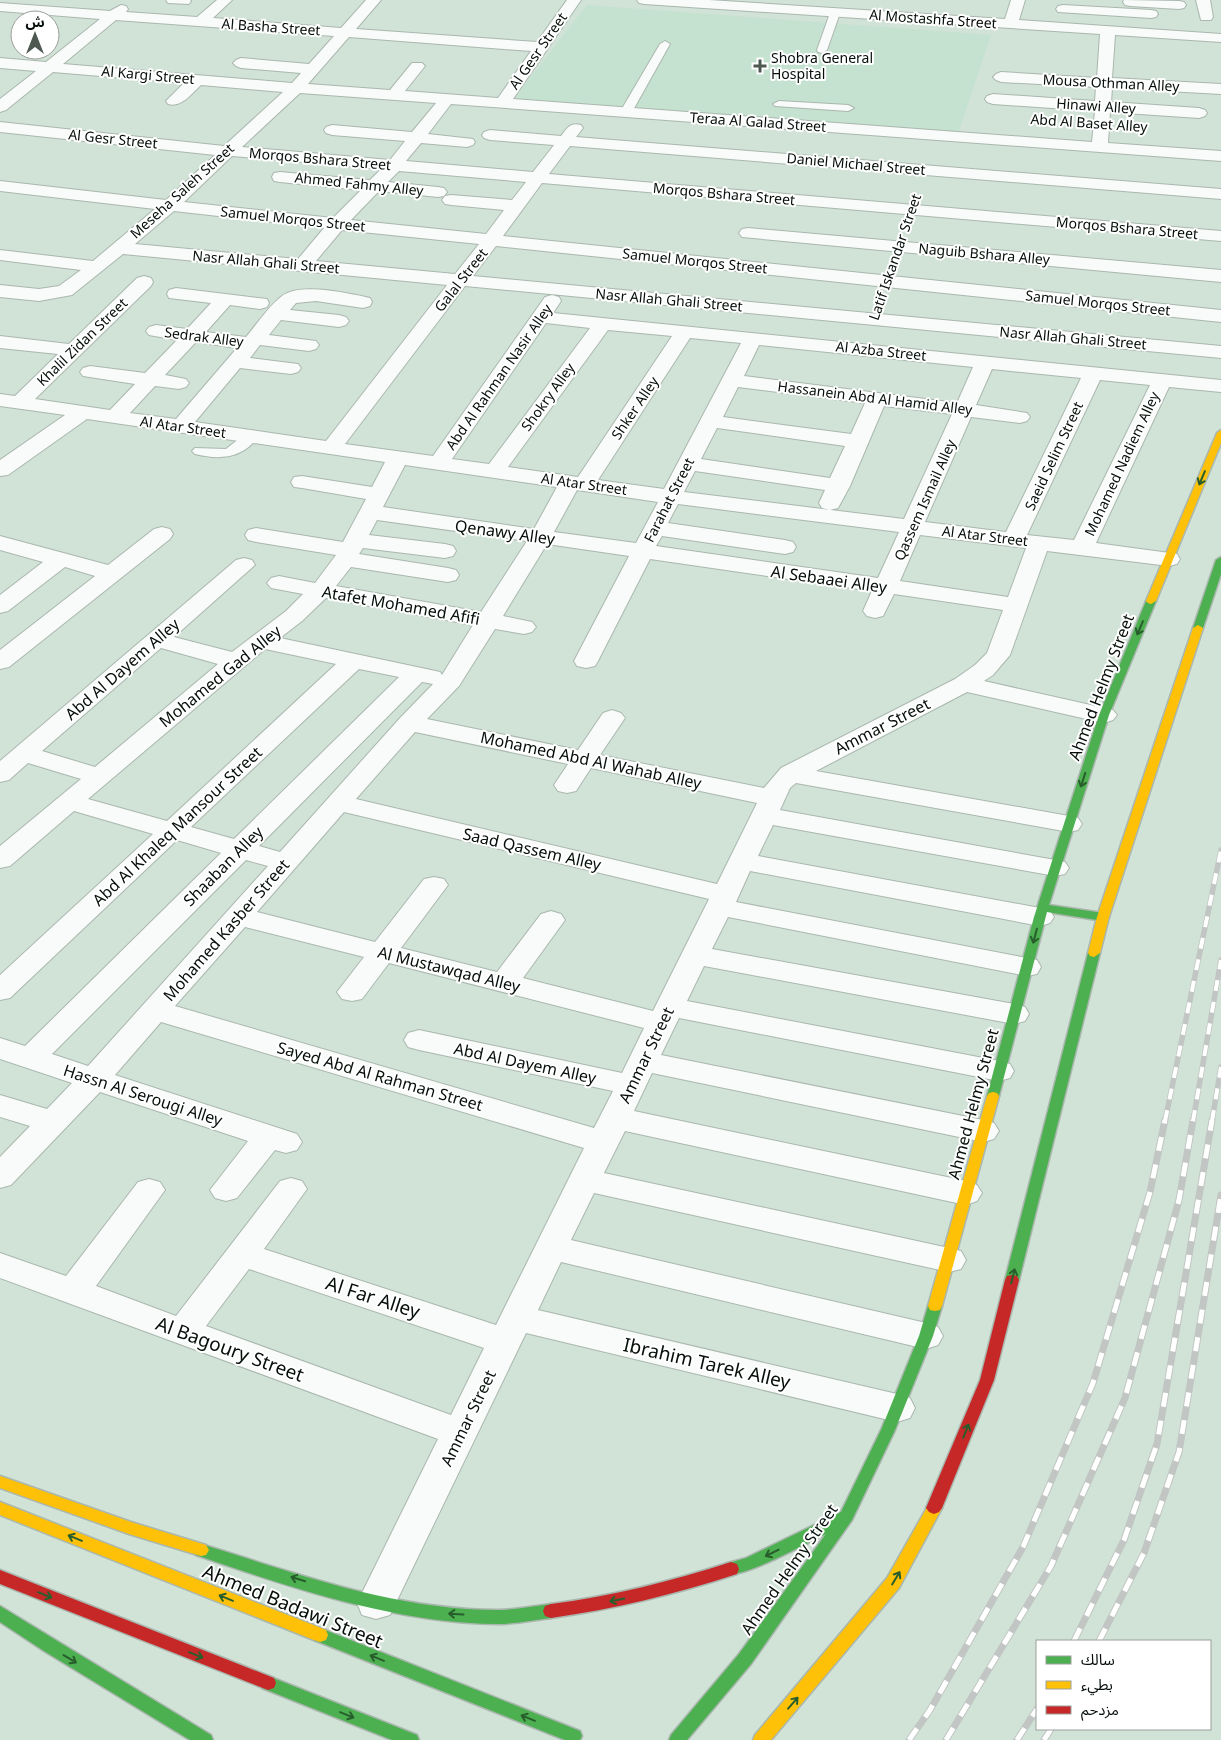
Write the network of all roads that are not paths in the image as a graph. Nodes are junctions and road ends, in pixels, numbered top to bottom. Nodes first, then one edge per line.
1 (132, 0) edge
2 (173, 0) edge
3 (225, 0) edge
4 (374, 0) edge
5 (574, 0) edge
6 (644, 0) edge
7 (891, 0) edge
8 (1018, 0) edge
9 (1101, 0) edge
10 (1203, 0) edge
11 (184, 1) edge
12 (731, 3) edge
13 (1179, 5) dead end
14 (0, 7) edge
15 (828, 8) edge
16 (1063, 9) dead end
17 (1110, 12) edge
18 (1151, 14) dead end
19 (113, 15) junction
20 (886, 16) junction
21 (1206, 17) dead end
22 (200, 22) junction
23 (1011, 24) junction
24 (345, 32) junction
25 (1221, 38) edge
26 (665, 44) dead end
27 (541, 47) junction
28 (822, 50) dead end
29 (0, 63) edge
30 (241, 63) dead end
31 (1100, 65) junction
32 (417, 66) dead end
33 (1125, 66) dead end
34 (49, 67) junction
35 (312, 69) junction
36 (1002, 77) dead end
37 (196, 80) junction
38 (1104, 82) junction
39 (296, 88) junction
40 (1221, 89) edge
41 (394, 95) junction
42 (447, 99) junction
43 (993, 99) dead end
44 (174, 101) dead end
45 (502, 103) junction
46 (779, 104) dead end
47 (814, 106) junction
48 (1102, 106) junction
49 (0, 107) edge
50 (848, 108) dead end
51 (589, 109) junction
52 (626, 112) junction
53 (1198, 112) dead end
54 (1082, 123) dead end
55 (1101, 124) junction
56 (1121, 125) dead end
57 (0, 127) edge
58 (332, 130) dead end
59 (490, 135) dead end
60 (936, 136) junction
61 (416, 137) junction
62 (565, 141) junction
63 (467, 142) dead end
64 (1100, 147) junction
65 (1121, 149) junction
66 (227, 151) junction
67 (786, 156) junction
68 (1221, 156) edge
69 (394, 166) junction
70 (280, 177) dead end
71 (538, 178) junction
72 (0, 186) edge
73 (374, 186) junction
74 (918, 190) junction
75 (1221, 194) edge
76 (170, 205) junction
77 (516, 206) junction
78 (1110, 206) junction
79 (337, 224) junction
80 (748, 233) junction
81 (1221, 236) edge
82 (492, 240) junction
83 (898, 247) junction
84 (118, 248) junction
85 (0, 255) edge
86 (1104, 265) junction
87 (302, 266) junction
88 (97, 267) junction
89 (1221, 276) edge
90 (460, 281) junction
91 (144, 282) dead end
92 (722, 285) junction
93 (560, 290) junction
94 (0, 291) edge
95 (176, 294) dead end
96 (225, 300) junction
97 (880, 300) junction
98 (363, 302) dead end
99 (1096, 303) junction
100 (268, 309) junction
101 (541, 316) junction
102 (1221, 316) edge
103 (339, 322) dead end
104 (18, 323) dead end
105 (602, 323) junction
106 (156, 331) dead end
107 (692, 332) junction
108 (191, 336) junction
109 (753, 338) junction
110 (1089, 340) junction
111 (0, 341) edge
112 (253, 341) junction
113 (309, 345) dead end
114 (863, 349) junction
115 (74, 350) junction
116 (1221, 352) edge
117 (235, 362) junction
118 (985, 362) junction
119 (291, 368) dead end
120 (90, 372) dead end
121 (1088, 372) junction
122 (150, 379) junction
123 (731, 380) junction
124 (1162, 380) junction
125 (180, 383) dead end
126 (1221, 386) edge
127 (877, 399) junction
128 (9, 401) edge
129 (964, 410) junction
130 (84, 412) junction
131 (1020, 416) dead end
132 (115, 417) junction
133 (710, 421) junction
134 (180, 427) junction
135 (1221, 433) edge
136 (250, 437) junction
137 (858, 441) junction
138 (330, 448) junction
139 (200, 451) dead end
140 (398, 458) junction
141 (438, 464) junction
142 (688, 464) junction
143 (0, 470) edge
144 (494, 472) junction
145 (302, 482) dead end
146 (577, 484) junction
147 (839, 486) junction
148 (670, 497) junction
149 (373, 504) junction
150 (824, 516) junction
151 (914, 527) junction
152 (655, 528) junction
153 (162, 534) dead end
154 (256, 535) dead end
155 (540, 538) junction
156 (1014, 539) junction
157 (1039, 542) junction
158 (0, 543) edge
159 (785, 547) dead end
160 (1082, 548) junction
161 (350, 550) junction
162 (445, 551) dead end
163 (642, 552) junction
164 (1169, 558) junction
165 (61, 560) junction
166 (1221, 560) edge
167 (244, 565) dead end
168 (112, 573) junction
169 (448, 575) dead end
170 (279, 583) dead end
171 (886, 587) junction
172 (321, 590) junction
173 (1017, 605) junction
174 (0, 606) edge
175 (875, 611) dead end
176 (488, 621) junction
177 (524, 627) dead end
178 (157, 640) junction
179 (260, 641) junction
180 (236, 661) junction
181 (354, 661) junction
182 (586, 661) dead end
183 (0, 662) edge
184 (416, 674) junction
185 (450, 681) junction
186 (964, 684) junction
187 (1104, 715) junction
188 (612, 718) dead end
189 (409, 723) junction
190 (23, 754) junction
191 (584, 759) junction
192 (0, 774) edge
193 (100, 776) junction
194 (566, 785) dead end
195 (776, 795) junction
196 (70, 802) junction
197 (338, 803) junction
198 (1069, 824) junction
199 (174, 831) junction
200 (240, 849) junction
201 (0, 860) edge
202 (742, 861) junction
203 (285, 862) junction
204 (1055, 868) junction
205 (434, 885) dead end
206 (722, 900) junction
207 (1042, 912) junction
208 (237, 916) junction
209 (1103, 917) junction
210 (551, 920) dead end
211 (383, 952) junction
212 (695, 955) junction
213 (1027, 967) junction
214 (504, 983) junction
215 (0, 991) edge
216 (352, 992) dead end
217 (156, 1010) junction
218 (1014, 1014) junction
219 (666, 1015) junction
220 (419, 1040) dead end
221 (0, 1048) edge
222 (31, 1058) junction
223 (999, 1071) junction
224 (637, 1073) junction
225 (94, 1079) junction
226 (0, 1106) edge
227 (53, 1122) junction
228 (610, 1130) junction
229 (983, 1131) junction
230 (13, 1147) edge
231 (0, 1177) edge
232 (585, 1180) junction
233 (291, 1189) dead end
234 (149, 1190) dead end
235 (226, 1190) dead end
236 (966, 1193) junction
237 (552, 1248) junction
238 (242, 1254) junction
239 (949, 1260) junction
240 (0, 1265) edge
241 (73, 1292) junction
242 (511, 1329) junction
243 (183, 1332) junction
244 (926, 1336) junction
245 (897, 1408) junction
246 (461, 1433) junction
247 (0, 1482) edge
248 (0, 1508) edge
249 (847, 1516) junction
250 (0, 1577) edge
251 (376, 1603) junction
252 (0, 1613) edge
253 (574, 1736) dead end
254 (205, 1740) edge
255 (411, 1740) edge
256 (677, 1740) edge
257 (761, 1740) edge

1 - 19 street
2 - 11 street
3 - 22 street
4 - 24 street, Meseha Saleh Street
5 - 27 street, Al Gesr Street
6 - 12 street, Al Mostashfa Street
7 - 20 street
8 - 23 street
9 - 17 street
10 - 21 street
12 - 15 street, Al Mostashfa Street
13 - 17 street
14 - 19 street, Al Basha Street
15 - 20 street, Al Mostashfa Street
15 - 28 lane
16 - 17 street
17 - 18 street
17 - 23 street, Al Mostashfa Street
17 - 25 street, Al Mostashfa Street
17 - 31 street
19 - 22 street, Al Basha Street
19 - 34 street
20 - 23 street, Al Mostashfa Street
22 - 24 street, Al Basha Street
24 - 27 street, Al Basha Street
24 - 35 street, Meseha Saleh Street
26 - 52 lane
27 - 45 street, Al Gesr Street
29 - 34 street, Al Kargi Street
30 - 35 street
31 - 33 street
31 - 38 street
32 - 41 street
34 - 37 street, Al Kargi Street
34 - 49 street
35 - 39 street, Meseha Saleh Street
36 - 38 street, Mousa Othman Alley
37 - 39 street, Al Kargi Street
37 - 44 street
38 - 40 street, Mousa Othman Alley
38 - 48 street
39 - 41 street, Teraa Al Galad Street
39 - 66 street, Meseha Saleh Street
41 - 42 street, Teraa Al Galad Street
42 - 45 street, Teraa Al Galad Street
42 - 61 street
43 - 48 street, Hinawi Alley
45 - 51 street, Teraa Al Galad Street
46 - 47 lane
47 - 50 lane
47 - 67 lane
48 - 53 street, Hinawi Alley
48 - 55 street
51 - 52 street, Teraa Al Galad Street
51 - 62 street, Galal Street
52 - 67 street, Teraa Al Galad Street
54 - 55 street, Abd Al Baset Alley
55 - 56 street, Abd Al Baset Alley
55 - 64 street
57 - 66 street, Al Gesr Street
58 - 61 street
59 - 62 street, Daniel Michael Street
60 - 64 street, Teraa Al Galad Street
60 - 67 street, Teraa Al Galad Street
60 - 74 street, Latif Iskandar Street
61 - 63 street
61 - 69 street
62 - 67 street, Daniel Michael Street
62 - 71 street, Galal Street
64 - 65 street, Teraa Al Galad Street
65 - 68 street, Teraa Al Galad Street
65 - 78 street, Saeid Selim Street
66 - 69 street, Morqos Bshara Street
66 - 76 street, Meseha Saleh Street
67 - 71 street, Morqos Bshara Street
67 - 74 street, Morqos Bshara Street
67 - 74 street, Daniel Michael Street
67 - 80 street, Shker Alley
69 - 71 street, Morqos Bshara Street
69 - 73 street
70 - 73 street, Ahmed Fahmy Alley
71 - 77 street, Galal Street
72 - 76 street, Samuel Morqos Street
73 - 77 street, Ahmed Fahmy Alley
73 - 79 street
74 - 78 street, Morqos Bshara Street
74 - 78 street, Daniel Michael Street
74 - 83 street, Latif Iskandar Street
75 - 78 street, Daniel Michael Street
76 - 79 street, Samuel Morqos Street
76 - 84 street, Meseha Saleh Street
77 - 82 street, Galal Street
78 - 81 street, Morqos Bshara Street
78 - 86 street, Saeid Selim Street
79 - 82 street, Samuel Morqos Street
79 - 87 street
80 - 83 street, Naguib Bshara Alley
80 - 92 street, Shker Alley
82 - 90 street, Galal Street
82 - 92 street, Samuel Morqos Street
83 - 86 street, Naguib Bshara Alley
83 - 97 street, Latif Iskandar Street
84 - 87 street, Nasr Allah Ghali Street
84 - 88 street, Meseha Saleh Street
85 - 88 street
86 - 89 street, Naguib Bshara Alley
86 - 99 street, Saeid Selim Street
87 - 90 street, Nasr Allah Ghali Street
88 - 94 street, Meseha Saleh Street
90 - 93 street, Nasr Allah Ghali Street
90 - 138 street, Galal Street
91 - 115 street, Khalil Zidan Street
92 - 93 street, Nasr Allah Ghali Street
92 - 97 street, Nasr Allah Ghali Street
92 - 97 street, Samuel Morqos Street
92 - 107 street, Shker Alley
93 - 101 street, Abd Al Rahman Nasir Alley
95 - 96 street
96 - 100 street
96 - 108 street
97 - 99 street, Samuel Morqos Street
97 - 110 street, Nasr Allah Ghali Street
97 - 114 street, Latif Iskandar Street
98 - 100 street
99 - 102 street, Samuel Morqos Street
99 - 110 street, Saeid Selim Street
100 - 103 street
100 - 112 street
101 - 105 street, Al Azba Street
101 - 141 street, Abd Al Rahman Nasir Alley
104 - 111 street
105 - 107 street, Al Azba Street
105 - 144 street, Shokry Alley
106 - 108 street, Sedrak Alley
107 - 109 street, Al Azba Street
107 - 146 street, Shker Alley
108 - 112 street, Sedrak Alley
108 - 122 street
109 - 114 street, Al Azba Street
109 - 123 street, Farahat Street
110 - 116 street, Nasr Allah Ghali Street
110 - 121 street, Saeid Selim Street
111 - 115 street
112 - 113 street, Sedrak Alley
112 - 117 street
114 - 118 street, Al Azba Street
115 - 128 street, Khalil Zidan Street
117 - 119 street
117 - 134 street
118 - 121 street, Al Azba Street
118 - 129 street, Qassem Ismail Alley
120 - 122 street
121 - 124 street, Al Azba Street
121 - 156 street, Saeid Selim Street
122 - 125 street
122 - 132 street
123 - 127 street, Hassanein Abd Al Hamid Alley
123 - 133 street, Farahat Street
124 - 126 street, Al Azba Street
124 - 160 street, Mohamed Nadiem Alley
127 - 129 street, Hassanein Abd Al Hamid Alley
127 - 137 street
128 - 130 street, Al Atar Street
129 - 131 street, Hassanein Abd Al Hamid Alley
129 - 151 street, Qassem Ismail Alley
130 - 132 street, Al Atar Street
130 - 143 street
132 - 134 street, Al Atar Street
133 - 137 street
133 - 142 street, Farahat Street
134 - 136 street, Al Atar Street
135 -> 164 main road, Ahmed Helmy Street
136 - 138 street, Al Atar Street
136 - 139 lane
137 - 147 street
138 - 140 street, Al Atar Street
140 - 141 street, Al Atar Street
140 - 149 street, Mohamed Gad Alley
141 - 144 street, Al Atar Street
142 - 147 street
142 - 148 street, Farahat Street
144 - 146 street, Al Atar Street
145 - 149 street, Qenawy Alley
146 - 148 street, Al Atar Street
146 - 155 street, Shker Alley
147 - 150 street
148 - 150 street, Al Atar Street
148 - 152 street, Farahat Street
149 - 155 street, Qenawy Alley
149 - 161 street, Mohamed Gad Alley
150 - 151 street, Al Atar Street
151 - 156 street, Al Atar Street
151 - 171 street, Qassem Ismail Alley
152 - 159 street
152 - 163 street, Farahat Street
153 - 168 street
154 - 161 street
155 - 163 street, Qenawy Alley
155 - 176 street, Shker Alley
156 - 157 street, Al Atar Street
157 - 160 street, Al Atar Street
157 - 173 street, Ammar Street
158 - 165 street
160 - 164 street, Al Atar Street
161 - 162 street
161 - 169 street
161 - 172 street, Mohamed Gad Alley
163 - 171 street, Al Sebaaei Alley
163 - 182 street, Farahat Street
164 -> 187 main road, Ahmed Helmy Street
165 - 168 street
165 - 174 street
166 - 209 main road
167 - 178 street, Abd Al Dayem Alley
168 - 183 street
170 - 172 street, Atafet Mohamed Afifi
171 - 173 street, Al Sebaaei Alley
171 - 175 street, Qassem Ismail Alley
172 - 176 street, Atafet Mohamed Afifi
172 - 179 street, Mohamed Gad Alley
173 - 186 street, Ammar Street
176 - 177 street, Atafet Mohamed Afifi
176 - 185 street, Mohamed Kasber Street
178 - 180 street
178 - 190 street, Abd Al Dayem Alley
179 - 180 street, Mohamed Gad Alley
179 - 181 street
180 - 193 street, Mohamed Gad Alley
181 - 184 street
181 - 199 street, Abd Al Khaleq Mansour Street
184 - 185 street
184 - 200 street, Shaaban Alley
185 - 189 street, Mohamed Kasber Street
186 - 187 street
186 - 195 street, Ammar Street
187 -> 198 main road, Ahmed Helmy Street
188 - 191 street
189 - 191 street, Mohamed Abd Al Wahab Alley
189 - 197 street, Mohamed Kasber Street
190 - 192 street, Abd Al Dayem Alley
190 - 193 street
191 - 194 street
191 - 195 street, Mohamed Abd Al Wahab Alley
193 - 196 street, Mohamed Gad Alley
195 - 198 street
195 - 202 street, Ammar Street
195 - 204 street
196 - 199 street
196 - 201 street, Mohamed Gad Alley
197 - 203 street, Mohamed Kasber Street
197 - 206 street, Saad Qassem Alley
198 - 204 main road, Ahmed Helmy Street
199 - 200 street
199 - 215 street, Abd Al Khaleq Mansour Street
200 - 203 street
200 - 222 street, Shaaban Alley
202 - 206 street, Ammar Street
202 - 207 street
203 - 208 street, Mohamed Kasber Street
204 - 207 main road, Ahmed Helmy Street
205 - 211 street
206 - 212 street, Ammar Street
206 - 213 street, Saad Qassem Alley
207 - 209 main road
207 -> 213 main road, Ahmed Helmy Street
208 - 211 street, Al Mustawqad Alley
208 - 217 street, Mohamed Kasber Street
257 -> 209 main road
210 - 214 street
211 - 214 street, Al Mustawqad Alley
211 - 216 street
212 - 218 street
212 - 219 street, Ammar Street
213 - 218 main road, Ahmed Helmy Street
214 - 219 street, Al Mustawqad Alley
217 - 225 street, Mohamed Kasber Street
217 - 228 street, Sayed Abd Al Rahman Street
218 - 223 main road, Ahmed Helmy Street
219 - 223 street, Al Mustawqad Alley
219 - 224 street, Ammar Street
220 - 224 street, Abd Al Dayem Alley
221 - 222 street, Hassn Al Serougi Alley
222 - 225 street, Hassn Al Serougi Alley
223 - 229 main road, Ahmed Helmy Street
224 - 228 street, Ammar Street
224 - 229 street, Abd Al Dayem Alley
225 - 227 street, Mohamed Kasber Street
225 - 235 street, Hassn Al Serougi Alley
226 - 227 street
227 - 230 street, Mohamed Kasber Street
228 - 232 street, Ammar Street
228 - 236 street, Sayed Abd Al Rahman Street
229 - 236 main road, Ahmed Helmy Street
230 - 231 street, Mohamed Kasber Street
232 - 237 street, Ammar Street
232 - 239 street
233 - 238 street
234 - 241 street
236 - 239 main road, Ahmed Helmy Street
237 - 242 street, Ammar Street
237 - 244 street
238 - 242 street, Al Far Alley
238 - 243 street
239 - 244 main road, Ahmed Helmy Street
240 - 241 street, Al Bagoury Street
241 - 243 street, Al Bagoury Street
242 - 245 street, Ibrahim Tarek Alley
242 - 246 street, Ammar Street
243 - 246 street, Al Bagoury Street
244 - 245 main road, Ahmed Helmy Street
245 - 249 main road, Ahmed Helmy Street
246 - 251 street, Ammar Street
251 -> 247 main road
253 -> 248 main road, Ahmed Badawi Street
249 -> 251 main road
249 - 256 main road, Ahmed Helmy Street
250 -> 255 main road
252 -> 254 main road

